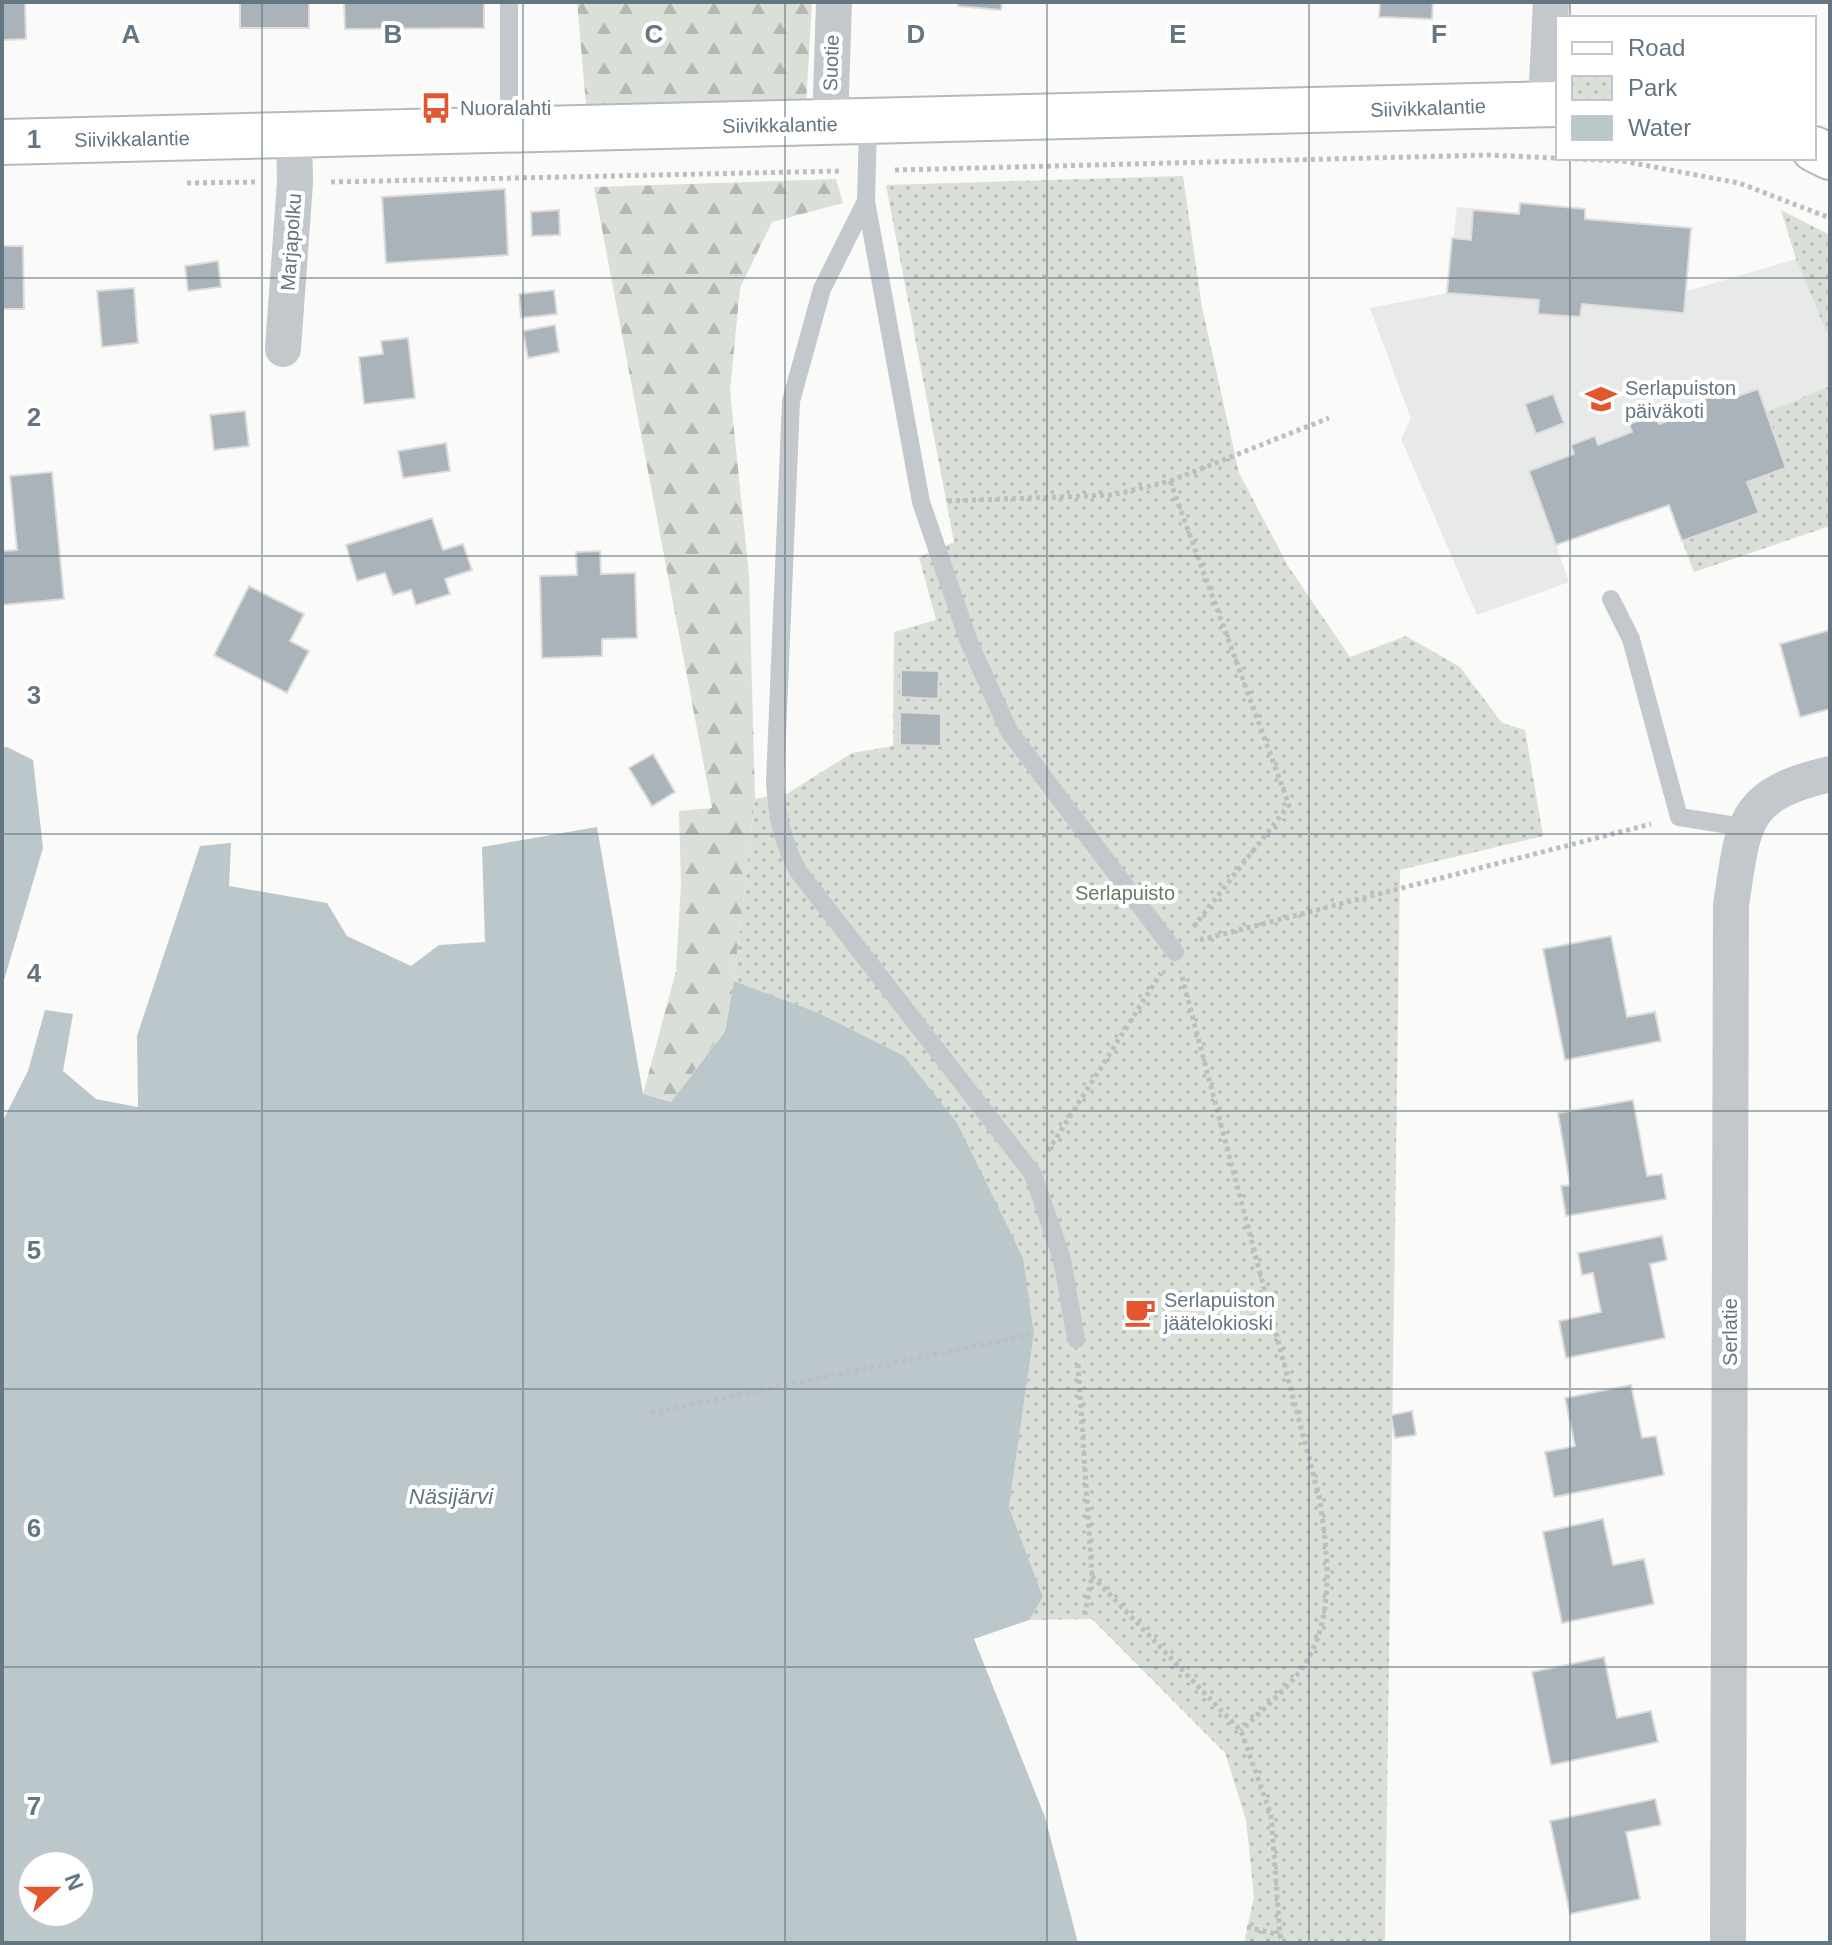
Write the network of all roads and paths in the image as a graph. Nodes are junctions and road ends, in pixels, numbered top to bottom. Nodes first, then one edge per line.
1 (509, 2) edge
2 (834, 2) edge
3 (1551, 2) edge
4 (1552, 104) edge
5 (849, 123) junction
6 (509, 131) junction
7 (294, 135) junction
8 (2, 142) edge
9 (1556, 158) edge
10 (1600, 160) edge
11 (867, 171) junction
12 (295, 182) junction
13 (172, 183) dead end
14 (866, 201) junction
15 (1830, 218) edge
16 (283, 349) dead end
17 (1329, 418) dead end
18 (1170, 481) junction
19 (921, 502) junction
20 (1611, 599) dead end
21 (1830, 774) edge
22 (1679, 817) junction
23 (1743, 827) junction
24 (1175, 952) junction
25 (1033, 1174) junction
26 (1034, 1334) dead end
27 (1076, 1339) joint
28 (651, 1413) dead end
29 (1092, 1576) junction
30 (1084, 1618) dead end
31 (1241, 1731) junction
32 (1247, 1927) dead end
33 (1280, 1935) junction
34 (1284, 1943) edge
35 (1728, 1943) edge

1 - 6 lane
2 - 5 street, Suotie
3 - 4 street
4 - 5 main road, Siivikkalantie
5 - 6 main road, Siivikkalantie
5 - 11 lane
6 - 7 main road, Siivikkalantie
7 - 8 main road, Siivikkalantie
7 - 12 street, Marjapolku
9 - 11 path
10 - 15 path
11 - 12 path
11 - 14 lane
12 - 13 path
12 - 16 street, Marjapolku
14 - 19 lane
14 - 25 lane
17 - 18 path
18 - 19 path
18 - 24 path
19 - 24 lane
20 - 22 lane
21 - 23 street
22 - 23 lane
22 - 24 path
23 - 35 street, Serlatie
24 - 25 path
24 - 31 path
25 - 27 lane
26 - 28 path
27 - 29 path
29 - 30 path
29 - 31 path
31 - 33 path
32 - 33 path
33 - 34 path

